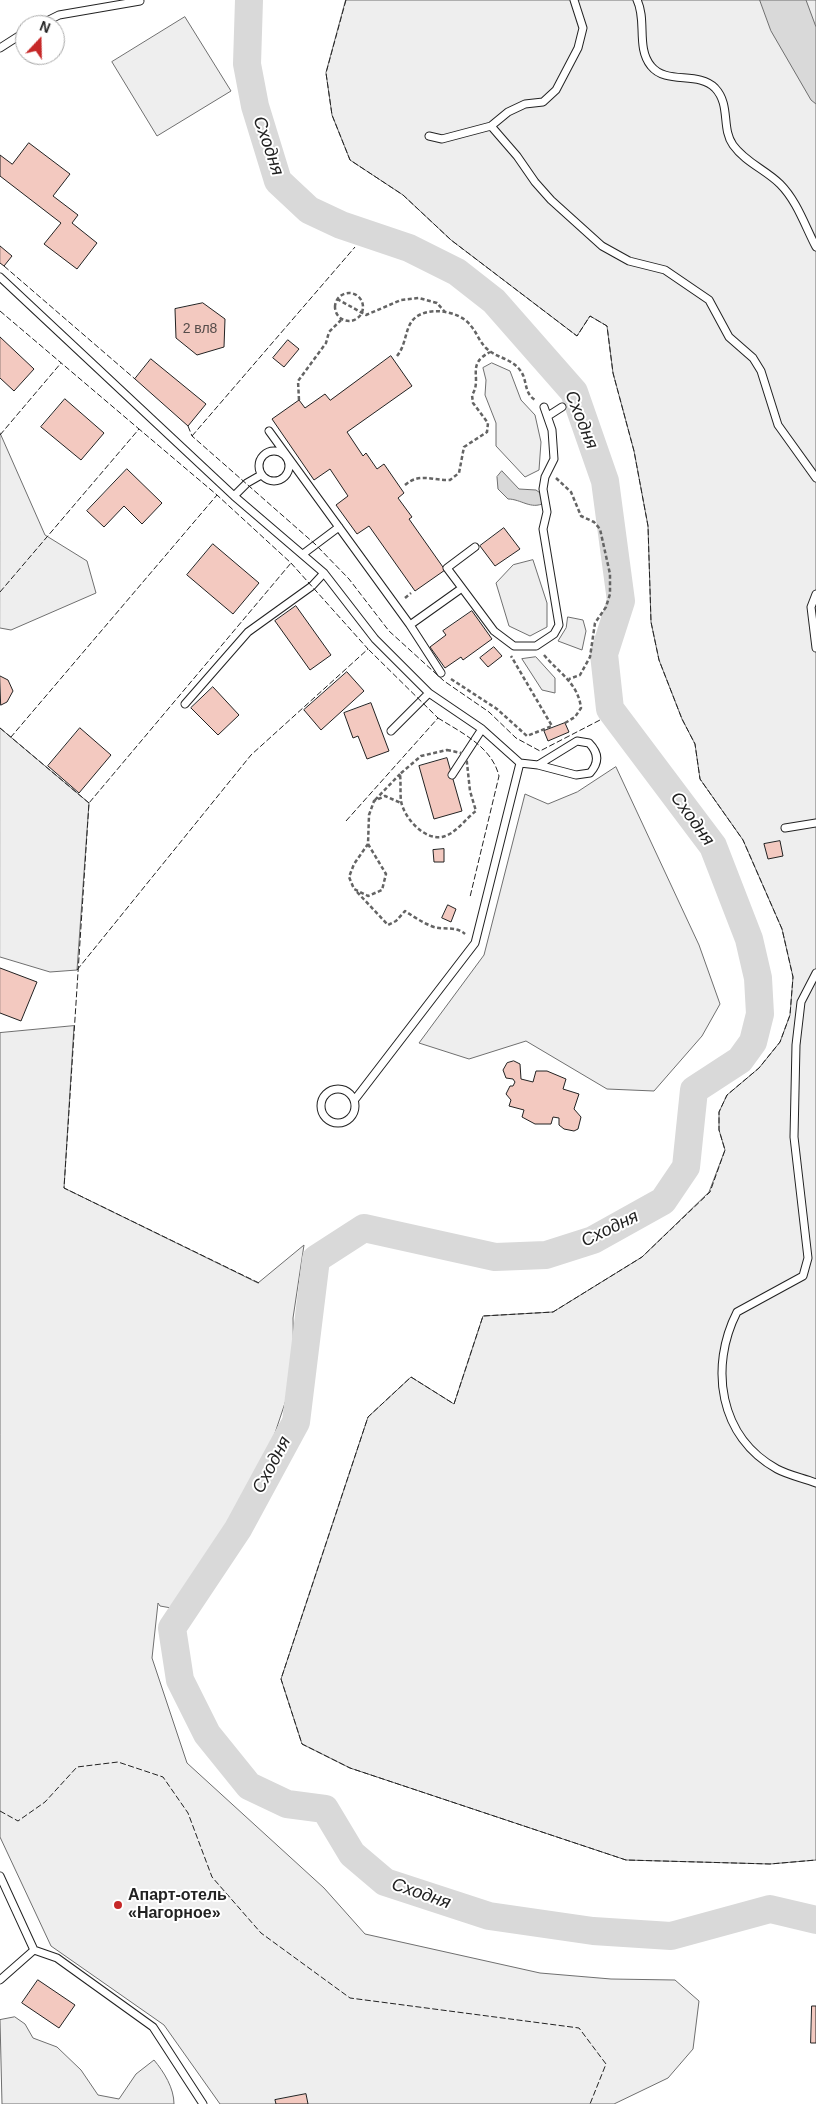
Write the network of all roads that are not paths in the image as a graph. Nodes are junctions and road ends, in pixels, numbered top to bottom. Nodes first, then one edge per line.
1 (574, 0) edge
2 (637, 0) edge
3 (140, 1) edge
4 (59, 15) edge
5 (15, 38) edge
6 (0, 48) edge
7 (491, 126) junction
8 (429, 136) dead end
9 (816, 247) edge
10 (0, 278) edge
11 (544, 407) road end
12 (562, 407) dead end
13 (548, 416) junction
14 (269, 431) dead end
15 (288, 457) junction
16 (261, 475) junction
17 (816, 478) edge
18 (234, 496) junction
19 (339, 527) junction
20 (475, 547) dead end
21 (303, 554) junction
22 (324, 573) junction
23 (462, 588) junction
24 (816, 594) edge
25 (410, 625) junction
26 (816, 648) edge
27 (441, 673) road end
28 (429, 693) junction
29 (185, 704) dead end
30 (482, 729) junction
31 (391, 731) dead end
32 (520, 763) junction
33 (538, 765) junction
34 (452, 775) dead end
35 (816, 823) edge
36 (784, 828) dead end
37 (816, 973) edge
38 (356, 1098) junction
39 (816, 1483) edge
40 (0, 1876) edge
41 (34, 1950) junction
42 (0, 1980) edge
43 (203, 2104) edge

1 - 7 lane
2 - 9 lane
3 - 4 lane
5 - 6 lane
7 - 8 lane
7 - 17 lane
10 - 18 lane
11 - 13 lane
12 - 13 lane
13 - 23 lane
14 - 15 lane
15 - 16 lane
15 - 16 lane
15 - 19 lane
16 - 18 lane
18 - 21 lane
19 - 21 lane
19 - 25 lane
20 - 23 lane
21 - 22 lane
22 - 28 lane
22 - 29 lane
23 - 25 lane
24 - 26 lane
25 - 27 lane
28 - 30 lane
28 - 31 lane
30 - 32 lane
30 - 34 lane
32 - 33 lane
32 - 38 lane
33 - 33 lane
35 - 36 lane
37 - 39 lane
38 - 38 lane
40 - 41 lane
41 - 42 lane
41 - 43 lane

